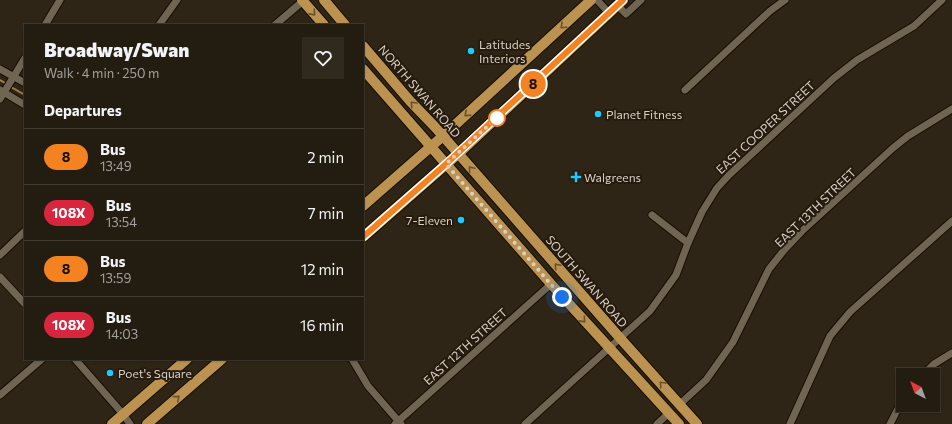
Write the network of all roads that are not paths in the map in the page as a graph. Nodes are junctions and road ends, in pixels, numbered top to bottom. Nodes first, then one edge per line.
1 (60, 0) edge
2 (177, 0) edge
3 (291, 0) edge
4 (324, 0) edge
5 (592, 0) edge
6 (597, 0) edge
7 (641, 0) edge
8 (785, 0) edge
9 (942, 0) edge
10 (301, 2) edge
11 (620, 3) edge
12 (609, 13) junction
13 (46, 24) edge
14 (160, 24) edge
15 (276, 24) edge
16 (323, 24) edge
17 (344, 24) edge
18 (364, 47) edge
19 (24, 60) edge
20 (0, 69) edge
21 (364, 70) edge
22 (14, 76) junction
23 (24, 82) edge
24 (685, 90) dead end
25 (2, 91) edge
26 (0, 99) edge
27 (24, 104) edge
28 (952, 109) edge
29 (443, 136) junction
30 (431, 147) junction
31 (458, 154) junction
32 (446, 164) junction
33 (364, 205) edge
34 (652, 215) dead end
35 (952, 220) edge
36 (24, 232) edge
37 (364, 236) edge
38 (688, 243) junction
39 (0, 255) edge
40 (0, 277) edge
41 (551, 284) junction
42 (24, 303) edge
43 (620, 338) junction
44 (609, 348) junction
45 (952, 353) edge
46 (41, 360) edge
47 (76, 360) edge
48 (186, 360) edge
49 (353, 360) edge
50 (211, 363) edge
51 (930, 368) edge
52 (0, 395) edge
53 (680, 404) junction
54 (896, 412) edge
55 (669, 413) junction
56 (123, 414) junction
57 (398, 423) edge
58 (112, 424) edge
59 (130, 424) edge
60 (148, 424) edge
61 (525, 424) edge
62 (657, 424) edge
63 (679, 424) edge
64 (697, 424) edge
65 (790, 424) edge
66 (890, 424) edge

1 - 13 street
2 - 14 street
3 - 10 street
4 - 17 main road
5 -> 29 main road
6 - 12 street
7 - 11 street
8 - 24 street
9 - 38 street, EAST COOPER STREET
10 - 15 street
10 -> 16 main road
11 - 12 main road
12 - 31 main road
29 -> 18 main road, NORTH SWAN ROAD
19 - 22 street
20 - 22 street
21 - 30 main road
22 - 23 street
22 - 25 street
25 - 26 street
25 - 27 street
28 - 53 street, EAST 13TH STREET
29 - 30 main road
29 - 31 main road, NORTH SWAN ROAD
30 - 32 main road
30 - 33 main road
31 - 32 main road
43 -> 31 main road, SOUTH SWAN ROAD
32 - 37 main road
32 - 41 main road
34 - 38 street
35 - 65 street
36 - 39 street
38 - 43 street, EAST COOPER STREET
40 - 42 street
41 -> 44 main road
41 - 57 street, EAST 12TH STREET
43 - 44 street, EAST COOPER STREET
53 -> 43 main road, SOUTH SWAN ROAD
44 - 55 main road
44 - 61 street, EAST COOPER STREET
45 - 51 street
46 - 52 street
47 - 56 street
48 - 56 main road
49 - 57 street
60 -> 50 main road
53 - 64 main road, SOUTH SWAN ROAD
54 - 66 street
55 - 62 street
55 - 63 main road
56 - 58 main road
56 - 59 street

